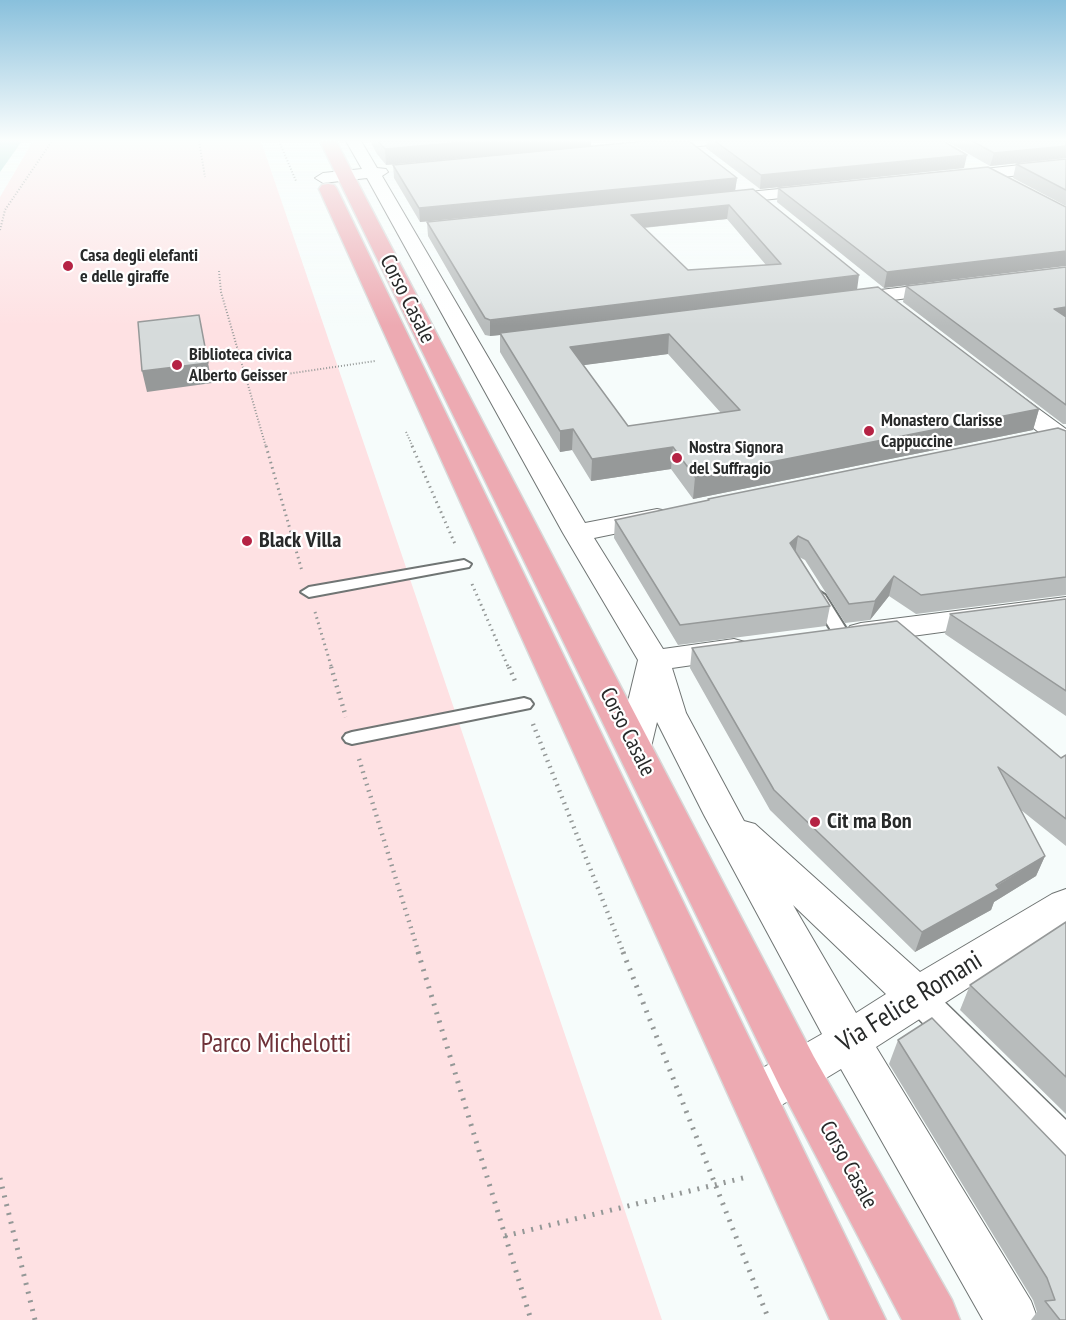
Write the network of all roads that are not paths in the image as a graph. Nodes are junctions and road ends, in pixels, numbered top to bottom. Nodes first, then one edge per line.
1 (344, 203) edge
2 (346, 203) edge
3 (372, 203) edge
4 (764, 203) edge
5 (774, 211) edge
6 (862, 282) dead end
7 (961, 286) edge
8 (879, 296) junction
9 (832, 302) edge
10 (898, 310) edge
11 (991, 384) edge
12 (1064, 441) edge
13 (1022, 442) edge
14 (676, 513) edge
15 (577, 533) junction
16 (464, 564) road end
17 (808, 580) edge
18 (309, 592) dead end
19 (1066, 606) edge
20 (842, 635) junction
21 (807, 640) edge
22 (762, 646) edge
23 (654, 660) junction
24 (524, 704) road end
25 (352, 738) dead end
26 (634, 747) junction
27 (722, 815) junction
28 (1066, 905) edge
29 (917, 996) junction
30 (849, 1041) junction
31 (798, 1072) junction
32 (754, 1097) junction
33 (1066, 1144) edge
34 (858, 1320) edge
35 (932, 1320) edge
36 (1012, 1320) edge

1 - 32 main road, Corso Casale
2 - 26 main road, Corso Casale
3 - 15 street, Corso Casale
4 - 5 street
6 - 8 street
7 - 8 street
8 - 9 street
8 - 10 street
11 - 12 street
12 - 13 street
14 - 15 street
15 - 23 street, Corso Casale
16 - 18 lane
17 - 20 lane
19 - 20 street
20 - 21 street
22 - 23 street
23 - 26 street
23 - 27 street, Corso Casale
24 - 25 lane
26 - 31 main road, Corso Casale
27 - 29 street, Corso Casale
27 - 30 street, Corso Casale
28 - 29 street, Via Felice Romani
29 - 30 street, Via Felice Romani
29 - 33 street
30 - 31 street, Via Felice Romani
30 - 36 street, Corso Casale
31 - 32 street, Via Felice Romani
31 - 35 main road, Corso Casale
32 - 34 main road, Corso Casale

